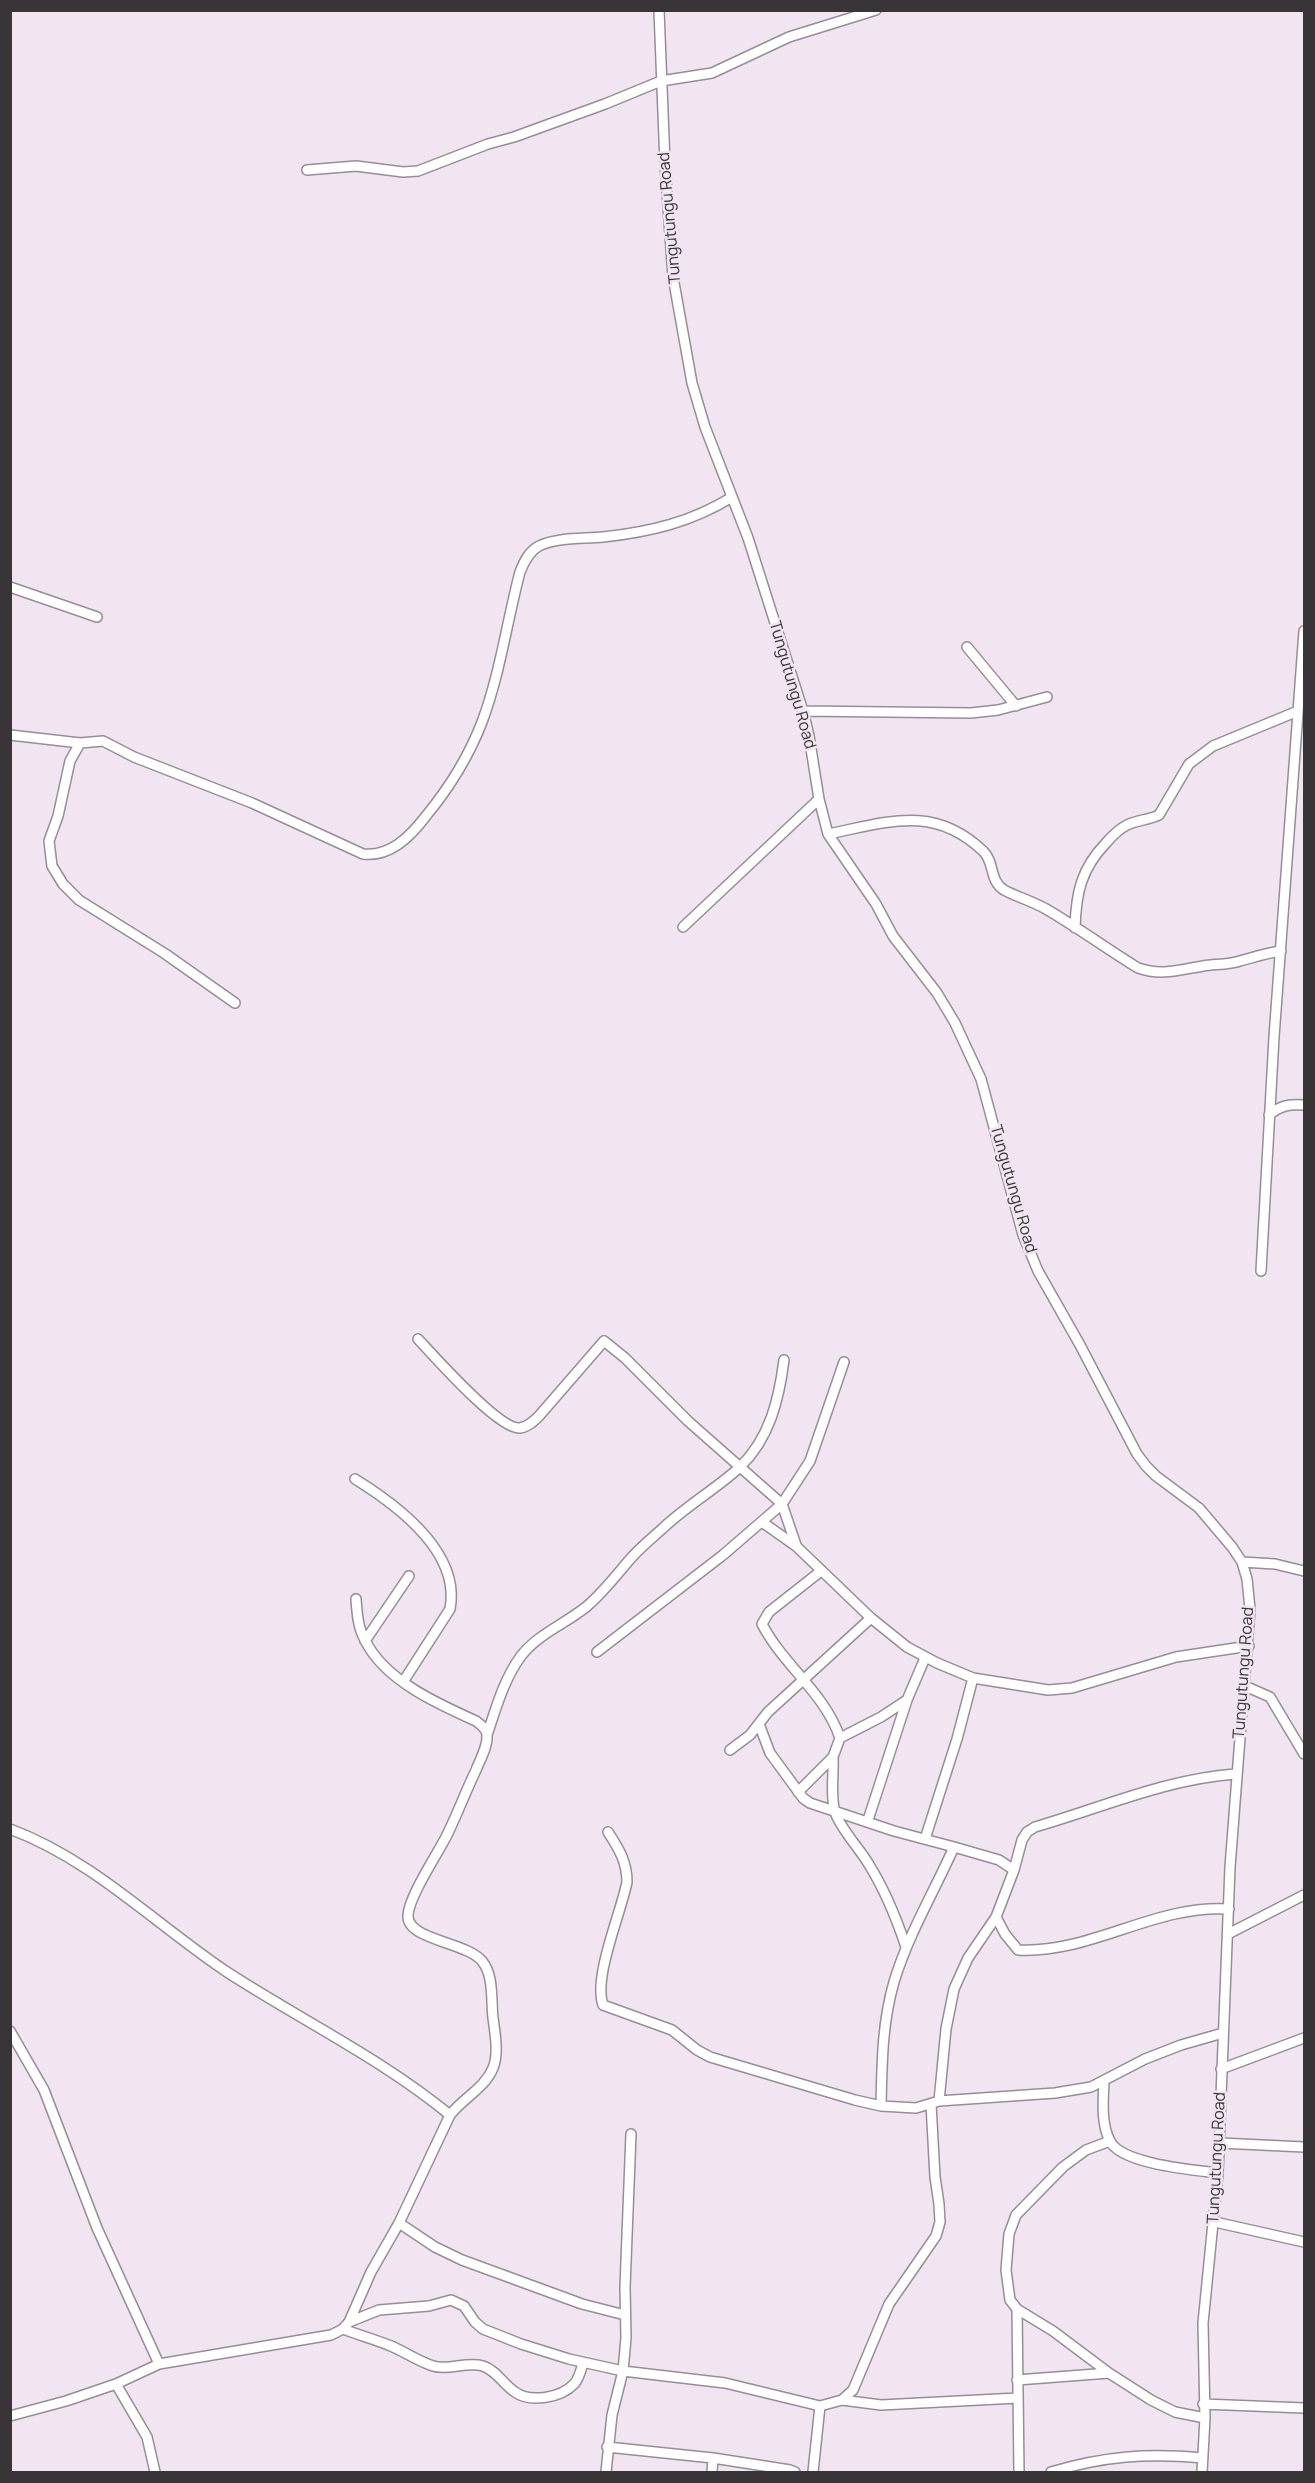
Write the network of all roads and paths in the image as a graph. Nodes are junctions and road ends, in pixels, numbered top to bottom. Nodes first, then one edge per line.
1 (659, 10) edge
2 (876, 10) edge
3 (661, 81) junction
4 (307, 170) dead end
5 (732, 497) junction
6 (10, 587) edge
7 (97, 617) dead end
8 (1305, 631) edge
9 (967, 647) dead end
10 (1047, 697) dead end
11 (1016, 706) junction
12 (803, 711) junction
13 (1298, 711) junction
14 (10, 735) edge
15 (80, 743) junction
16 (819, 799) junction
17 (828, 834) junction
18 (682, 927) dead end
19 (1076, 928) junction
20 (1281, 951) junction
21 (236, 1003) dead end
22 (1305, 1105) edge
23 (1269, 1115) junction
24 (1261, 1271) dead end
25 (418, 1339) dead end
26 (784, 1360) dead end
27 (844, 1362) dead end
28 (740, 1467) junction
29 (355, 1479) dead end
30 (782, 1504) junction
31 (762, 1522) junction
32 (796, 1546) junction
33 (1242, 1562) junction
34 (821, 1571) junction
35 (1305, 1571) edge
36 (409, 1576) dead end
37 (356, 1599) dead end
38 (871, 1618) junction
39 (365, 1641) junction
40 (1249, 1646) junction
41 (597, 1652) dead end
42 (925, 1658) junction
43 (973, 1678) junction
44 (805, 1680) junction
45 (403, 1682) junction
46 (1245, 1686) junction
47 (907, 1700) junction
48 (759, 1724) junction
49 (487, 1735) junction
50 (840, 1738) junction
51 (730, 1750) dead end
52 (1305, 1754) edge
53 (833, 1757) junction
54 (1235, 1774) junction
55 (798, 1792) junction
56 (834, 1810) junction
57 (868, 1820) junction
58 (10, 1829) edge
59 (608, 1832) dead end
60 (925, 1839) junction
61 (954, 1847) junction
62 (1014, 1870) junction
63 (1305, 1896) edge
64 (1228, 1909) junction
65 (996, 1917) junction
66 (1228, 1934) junction
67 (906, 1947) junction
68 (10, 2031) edge
69 (1223, 2033) junction
70 (1305, 2038) edge
71 (1221, 2069) junction
72 (1104, 2082) junction
73 (935, 2103) junction
74 (881, 2106) junction
75 (450, 2115) junction
76 (631, 2134) dead end
77 (1110, 2141) junction
78 (1220, 2143) junction
79 (1305, 2147) edge
80 (1218, 2173) junction
81 (1215, 2222) junction
82 (399, 2223) junction
83 (1305, 2242) edge
84 (1017, 2309) junction
85 (625, 2314) junction
86 (346, 2326) junction
87 (583, 2363) junction
88 (159, 2364) junction
89 (623, 2371) junction
90 (1109, 2373) junction
91 (1017, 2380) junction
92 (116, 2384) junction
93 (1018, 2398) junction
94 (842, 2400) junction
95 (1203, 2404) junction
96 (820, 2406) junction
97 (1305, 2408) edge
98 (10, 2416) edge
99 (1204, 2418) junction
100 (607, 2447) junction
101 (713, 2458) junction
102 (1203, 2458) junction
103 (155, 2472) edge
104 (606, 2472) edge
105 (712, 2472) edge
106 (795, 2472) edge
107 (813, 2472) edge
108 (1019, 2472) edge
109 (1051, 2472) edge
110 (1202, 2472) edge

1 - 3 street, Tungutungu Road
2 - 3 street
3 - 4 street
3 - 5 street, Tungutungu Road
5 - 12 street, Tungutungu Road
5 - 15 street
6 - 7 street
8 - 13 street
9 - 11 street
10 - 11 street
11 - 12 street
12 - 16 street, Tungutungu Road
13 - 19 street
13 - 20 street
14 - 15 street
15 - 21 street
16 - 17 street, Tungutungu Road
16 - 18 street
17 - 19 street
17 - 33 street, Tungutungu Road
19 - 20 street
20 - 23 street
22 - 23 street
23 - 24 street
25 - 28 street
26 - 28 street
27 - 30 street
28 - 30 street
28 - 49 street
29 - 45 street
30 - 31 street
30 - 32 street
31 - 32 street
31 - 41 street
32 - 34 street
33 - 35 street
33 - 40 street, Tungutungu Road
34 - 38 street
34 - 44 street
36 - 39 street
37 - 39 street
38 - 42 street
38 - 44 street
39 - 45 street
40 - 43 street
40 - 46 street, Tungutungu Road
42 - 43 street
42 - 47 street
43 - 60 street
44 - 48 street
44 - 50 street
45 - 49 street
46 - 52 street
46 - 54 street, Tungutungu Road
47 - 50 street
47 - 57 street
48 - 51 street
48 - 55 street
49 - 75 street
50 - 53 street
53 - 55 street
53 - 56 street
54 - 62 street
54 - 64 street, Tungutungu Road
55 - 56 street
56 - 57 street
56 - 67 street
57 - 60 street
58 - 75 street
59 - 74 street
60 - 61 street
61 - 62 street
61 - 67 street
62 - 65 street
63 - 66 street
64 - 65 street
64 - 66 street, Tungutungu Road
65 - 73 street
66 - 69 street, Tungutungu Road
67 - 74 street
68 - 88 street
69 - 71 street, Tungutungu Road
69 - 72 street
70 - 71 street
71 - 78 street, Tungutungu Road
72 - 73 street
72 - 77 street
73 - 74 street
73 - 94 street
75 - 82 street
76 - 85 street
77 - 80 street
77 - 84 street
78 - 79 street
78 - 80 street, Tungutungu Road
80 - 81 street, Tungutungu Road
81 - 83 street
81 - 95 street, Tungutungu Road
82 - 85 street
82 - 86 street
84 - 90 street
84 - 91 street
85 - 89 street
86 - 87 street
86 - 87 street
86 - 88 street
87 - 89 street
88 - 92 street
89 - 96 street
89 - 100 street
90 - 91 street
90 - 99 street
91 - 93 street
92 - 98 street
92 - 103 street
93 - 94 street
93 - 108 street
94 - 96 street
95 - 97 street
95 - 99 street, Tungutungu Road
96 - 107 street
99 - 102 street, Tungutungu Road
100 - 101 street
100 - 104 street
101 - 105 street
101 - 106 street
102 - 109 street
102 - 110 street, Tungutungu Road

